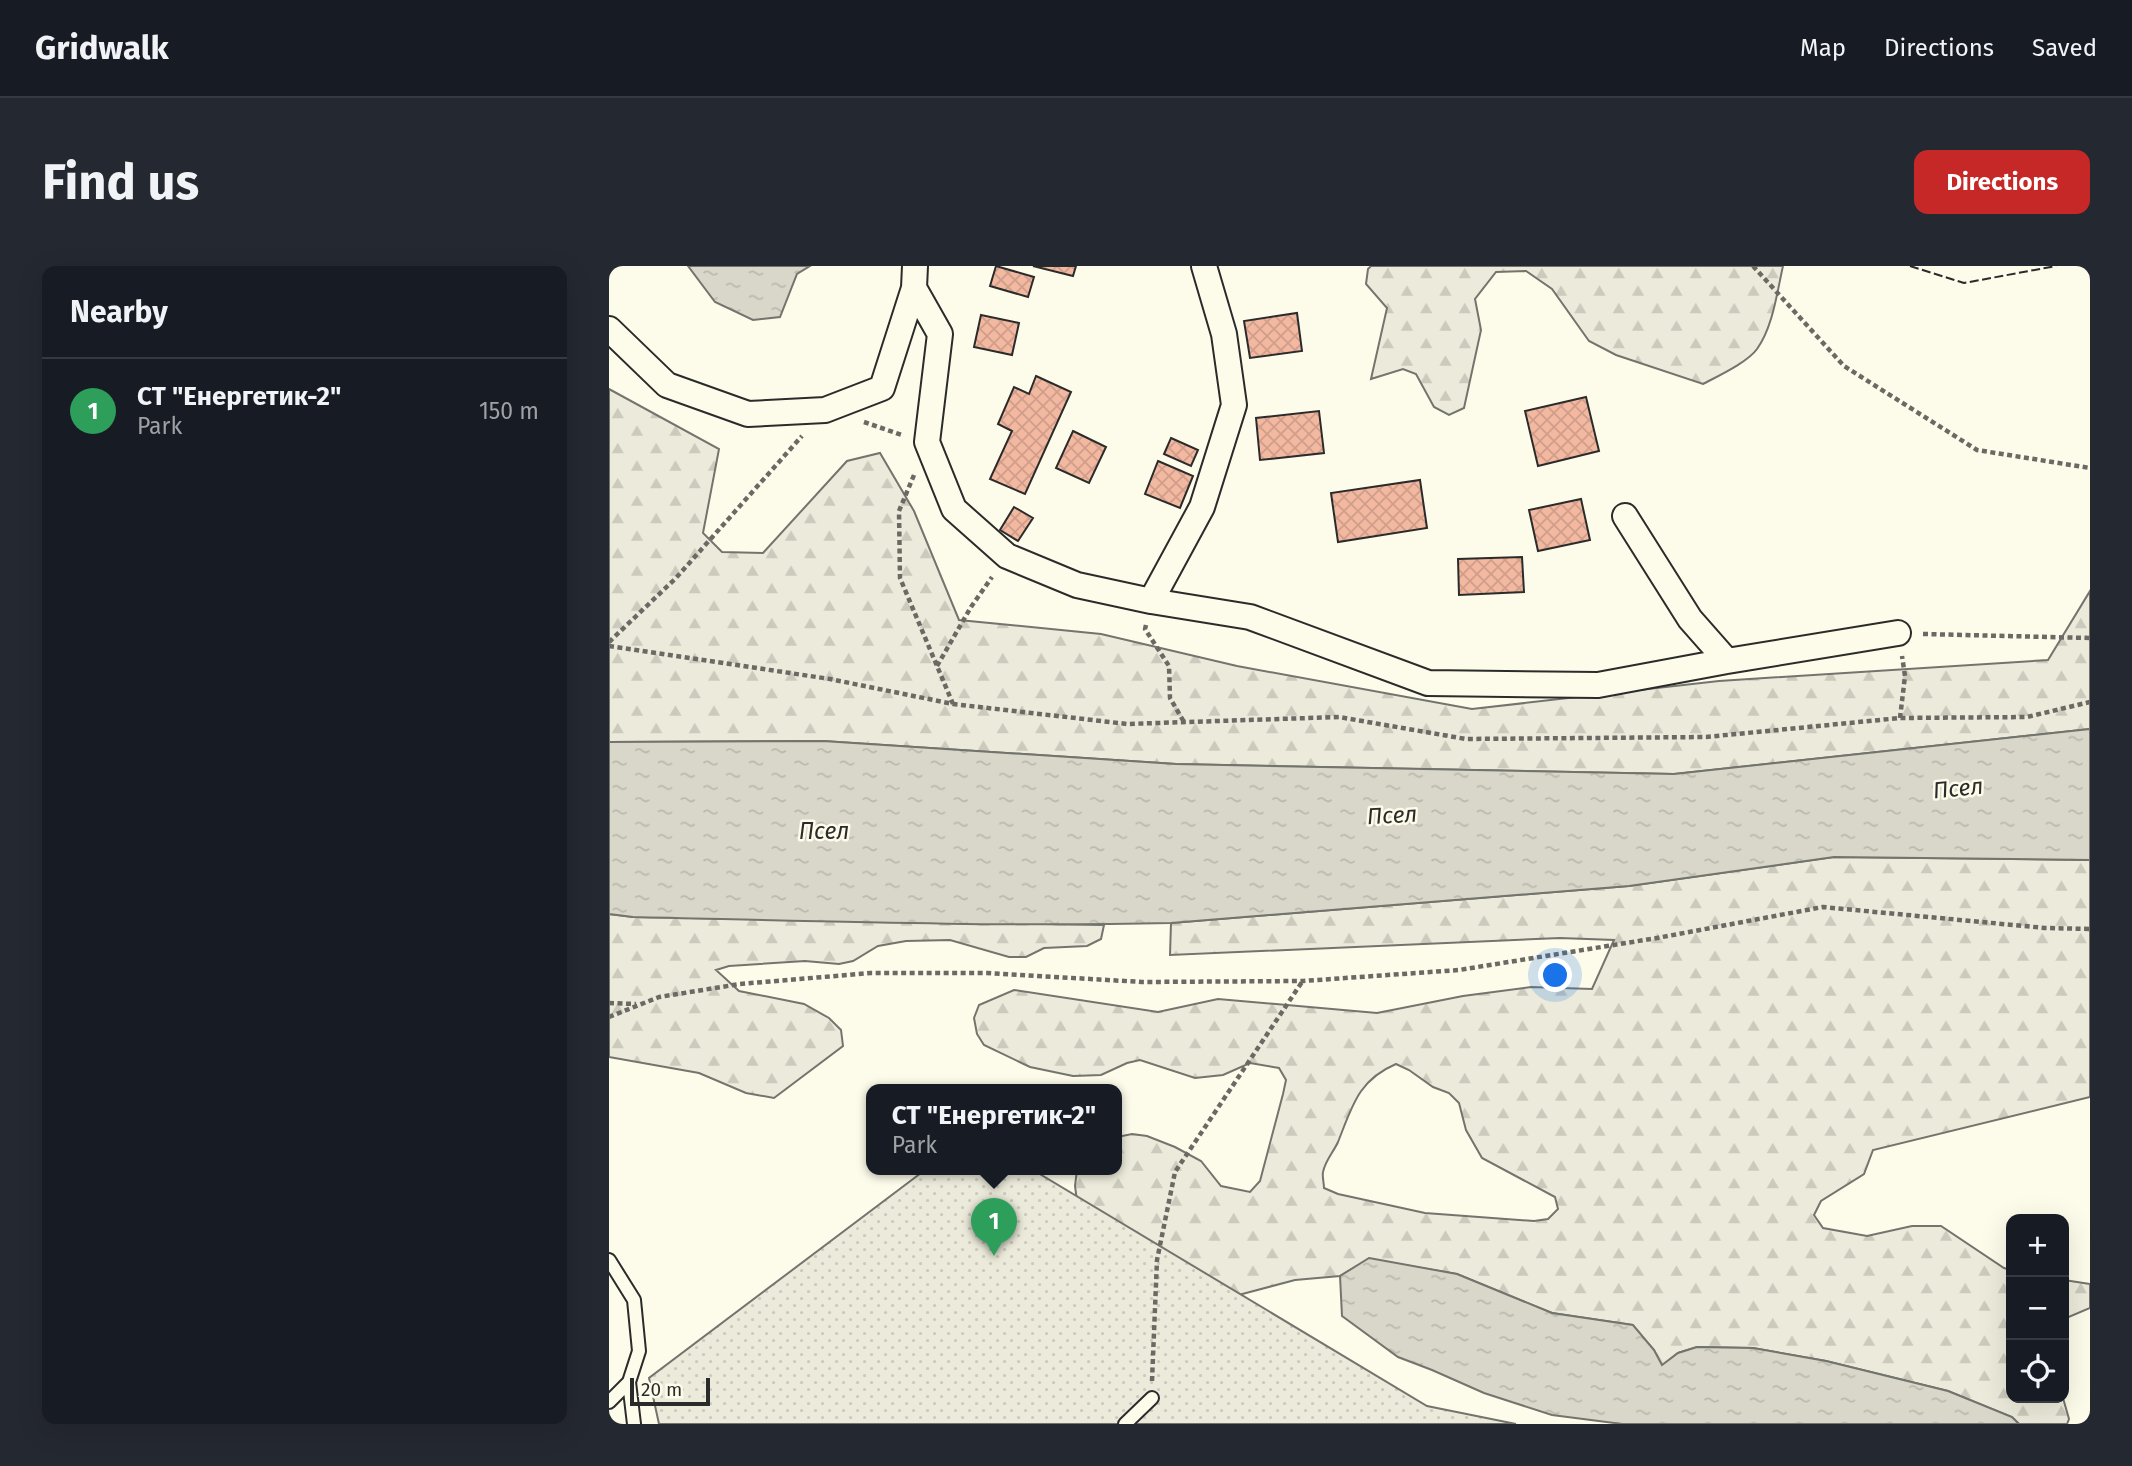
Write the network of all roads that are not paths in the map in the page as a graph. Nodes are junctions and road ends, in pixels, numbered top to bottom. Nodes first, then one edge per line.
1 (1204, 266) edge
2 (915, 277) edge
3 (609, 329) edge
4 (1625, 516) dead end
5 (1151, 601) junction
6 (1898, 633) road end
7 (1727, 661) junction
8 (609, 1260) edge
9 (629, 1382) junction
10 (1152, 1398) road end
11 (609, 1402) edge
12 (634, 1424) edge
13 (1125, 1424) edge

1 - 5 street
2 - 3 street
2 - 5 street
4 - 7 street
5 - 7 street
6 - 7 street
8 - 9 lane
9 - 11 lane
9 - 12 lane
10 - 13 lane

